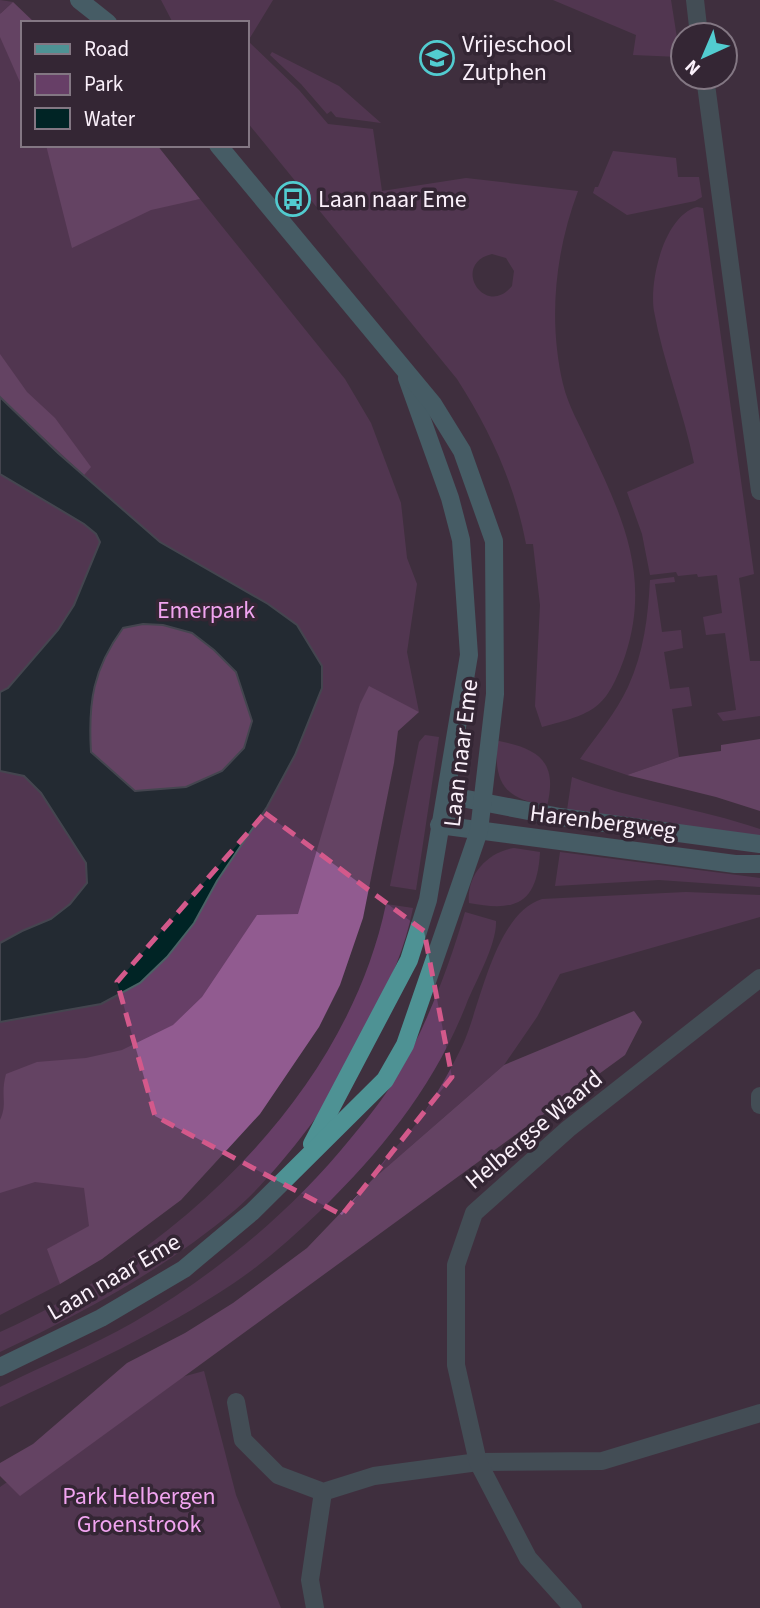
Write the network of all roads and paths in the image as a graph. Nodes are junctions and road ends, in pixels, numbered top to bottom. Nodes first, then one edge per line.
1 (79, 0) edge
2 (98, 0) edge
3 (695, 0) edge
4 (105, 21) edge
5 (116, 21) edge
6 (697, 21) edge
7 (707, 91) edge
8 (220, 147) edge
9 (404, 369) junction
10 (760, 491) edge
11 (446, 795) junction
12 (483, 802) junction
13 (439, 825) junction
14 (479, 831) junction
15 (760, 845) edge
16 (760, 864) edge
17 (760, 978) edge
18 (760, 1096) edge
19 (760, 1105) edge
20 (305, 1158) junction
21 (0, 1367) edge
22 (236, 1402) dead end
23 (760, 1413) edge
24 (478, 1462) junction
25 (323, 1492) junction
26 (315, 1608) edge
27 (573, 1608) edge

1 - 4 street
2 - 5 street
3 - 6 street
7 - 10 street
8 - 9 street, Laan naar Eme
9 - 11 street, Laan naar Eme
9 - 12 street, Laan naar Eme
11 - 12 street, Harenbergweg
11 - 13 street, Laan naar Eme
12 - 14 street, Laan naar Eme
12 - 15 street, Harenbergweg
13 - 14 street, Harenbergweg
13 - 20 street, Laan naar Eme
14 - 16 street, Harenbergweg
14 - 20 street, Laan naar Eme
17 - 24 street, Helbergse Waard
18 - 19 street
20 - 21 street, Laan naar Eme
22 - 25 street
23 - 24 street
24 - 25 street
24 - 27 street, Helbergse Waard
25 - 26 street

